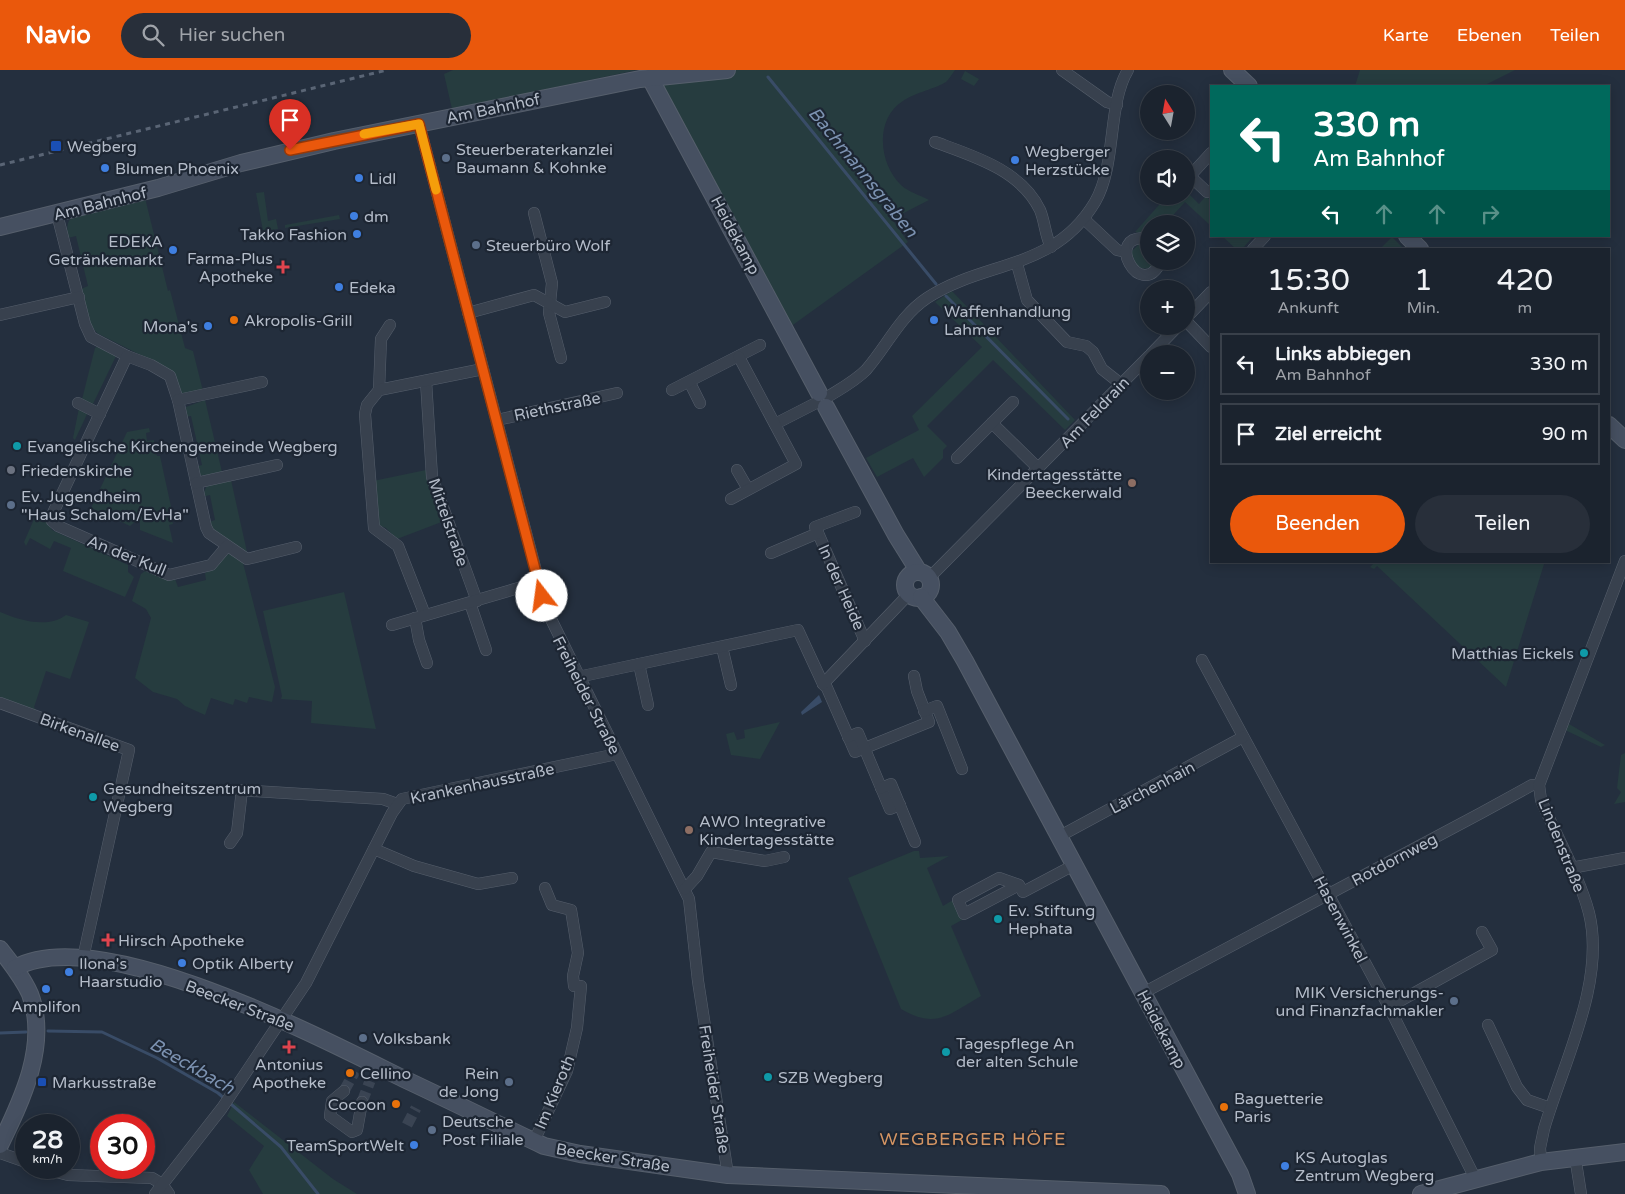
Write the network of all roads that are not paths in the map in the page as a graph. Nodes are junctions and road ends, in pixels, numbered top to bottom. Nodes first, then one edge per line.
1 (727, 70) edge
2 (1062, 70) edge
3 (1128, 70) edge
4 (1232, 70) edge
5 (650, 78) junction
6 (1248, 85) edge
7 (1117, 105) junction
8 (419, 124) junction
9 (935, 142) dead end
10 (1210, 154) edge
11 (1207, 192) dead end
12 (534, 213) dead end
13 (57, 214) junction
14 (1084, 219) junction
15 (0, 227) edge
16 (1264, 237) edge
17 (1408, 237) edge
18 (1140, 239) edge
19 (1051, 247) junction
20 (1254, 248) edge
21 (1419, 248) edge
22 (1126, 252) junction
23 (1017, 264) junction
24 (1153, 270) edge
25 (1210, 293) edge
26 (79, 297) junction
27 (550, 302) junction
28 (605, 302) dead end
29 (1195, 309) edge
30 (468, 312) junction
31 (0, 316) edge
32 (390, 325) dead end
33 (1195, 329) edge
34 (1169, 335) edge
35 (760, 345) dead end
36 (1160, 345) edge
37 (1210, 346) edge
38 (127, 356) junction
39 (739, 357) junction
40 (561, 358) dead end
41 (1140, 365) edge
42 (483, 369) junction
43 (426, 381) junction
44 (262, 382) dead end
45 (690, 383) junction
46 (1121, 384) junction
47 (379, 390) junction
48 (672, 390) dead end
49 (617, 393) dead end
50 (178, 400) junction
51 (823, 400) junction
52 (1013, 402) dead end
53 (700, 403) dead end
54 (78, 404) dead end
55 (100, 414) junction
56 (497, 420) junction
57 (992, 423) junction
58 (775, 424) junction
59 (1610, 426) edge
60 (1625, 440) edge
61 (957, 458) dead end
62 (277, 465) dead end
63 (1039, 468) junction
64 (737, 470) dead end
65 (196, 483) junction
66 (748, 489) junction
67 (731, 499) dead end
68 (855, 512) dead end
69 (818, 533) junction
70 (227, 546) junction
71 (296, 547) dead end
72 (771, 553) dead end
73 (1625, 561) edge
74 (539, 582) junction
75 (919, 585) junction
76 (473, 602) junction
77 (420, 617) junction
78 (392, 625) dead end
79 (865, 641) junction
80 (722, 647) junction
81 (486, 650) dead end
82 (1202, 660) dead end
83 (427, 663) dead end
84 (639, 664) junction
85 (914, 676) dead end
86 (578, 677) junction
87 (822, 684) junction
88 (731, 685) dead end
89 (0, 703) edge
90 (648, 705) dead end
91 (924, 711) junction
92 (942, 718) junction
93 (929, 722) junction
94 (1243, 737) junction
95 (864, 748) junction
96 (617, 754) junction
97 (962, 769) dead end
98 (1539, 785) junction
99 (397, 804) junction
100 (1060, 836) junction
101 (915, 842) dead end
102 (230, 843) dead end
103 (374, 849) junction
104 (784, 857) dead end
105 (1625, 858) edge
106 (1074, 865) junction
107 (1571, 868) junction
108 (512, 878) dead end
109 (1019, 885) junction
110 (545, 888) dead end
111 (685, 889) junction
112 (1328, 895) junction
113 (1482, 932) dead end
114 (0, 949) edge
115 (83, 958) junction
116 (15, 968) junction
117 (1143, 993) junction
118 (1388, 1007) junction
119 (281, 1019) junction
120 (1488, 1025) dead end
121 (344, 1091) tunnel mouth
122 (362, 1102) tunnel mouth
123 (1550, 1108) junction
124 (534, 1141) junction
125 (0, 1145) edge
126 (1625, 1152) edge
127 (0, 1153) edge
128 (1575, 1156) junction
129 (15, 1158) edge
130 (1541, 1162) junction
131 (80, 1175) edge
132 (728, 1175) junction
133 (1476, 1180) junction
134 (162, 1184) junction
135 (872, 1188) edge
136 (155, 1194) edge
137 (169, 1194) edge
138 (1161, 1194) edge
139 (1247, 1194) edge
140 (1421, 1194) edge
141 (1581, 1194) edge

1 - 5 street, Am Bahnhof
2 - 7 street
3 - 7 street
4 - 6 street
5 - 8 street, Am Bahnhof
5 - 51 street, Heidekamp
7 - 14 street
8 - 13 street, Am Bahnhof
8 - 30 street, Freiheider Straße
9 - 19 street
10 - 11 street
12 - 27 street
13 - 15 street, Am Bahnhof
13 - 26 street
14 - 19 street
14 - 22 street
16 - 20 street
17 - 21 street
18 - 22 street
19 - 23 street
22 - 24 street
23 - 46 street
23 - 51 street
25 - 29 street
26 - 31 street
26 - 38 street
27 - 28 street
27 - 30 street
27 - 40 street
30 - 42 street, Freiheider Straße
32 - 47 street
33 - 37 street
34 - 36 street, Am Feldrain
35 - 39 street
38 - 50 street
38 - 55 street, An der Kull
39 - 45 street
39 - 58 street
41 - 46 street, Am Feldrain
42 - 43 street
42 - 56 street, Freiheider Straße
43 - 47 street
43 - 76 street, Mittelstraße
44 - 50 street
45 - 48 street
45 - 53 street
46 - 63 street, Am Feldrain
47 - 77 street
49 - 56 street, Riethstraße
50 - 65 street
51 - 58 street
51 - 75 street, Heidekamp
52 - 57 street
54 - 55 street
55 - 70 street, An der Kull
56 - 74 street, Freiheider Straße
57 - 61 street
57 - 63 street
58 - 66 street
59 - 60 street
62 - 65 street
63 - 75 street, Am Feldrain
64 - 66 street
65 - 70 street
66 - 67 street
68 - 69 street, In der Heide
69 - 72 street, In der Heide
69 - 79 street, In der Heide
70 - 71 street
73 - 98 street, Lindenstraße
74 - 76 street
74 - 86 street, Freiheider Straße
75 - 79 street, In der Heide
75 - 100 street, Heidekamp
76 - 77 street
76 - 81 street, Mittelstraße
77 - 78 street
77 - 83 street
79 - 87 street, In der Heide
80 - 84 street
80 - 87 street
80 - 88 street
82 - 94 street, Hasenwinkel
84 - 86 street
84 - 90 street
85 - 91 street
86 - 96 street, Freiheider Straße
87 - 95 street
89 - 115 street, Birkenallee
91 - 92 street
91 - 93 street
92 - 93 street
92 - 97 street
93 - 95 street
94 - 100 street, Lärchenhain
94 - 112 street, Hasenwinkel
95 - 101 street
96 - 99 street, Krankenhausstraße
96 - 111 street, Freiheider Straße
98 - 107 street, Lindenstraße
98 - 112 street, Rotdornweg
99 - 102 street
99 - 103 street, Krankenhausstraße
100 - 106 street, Heidekamp
103 - 108 street
103 - 119 street, Krankenhausstraße
104 - 111 street
105 - 107 street
106 - 109 street
106 - 117 street, Heidekamp
107 - 123 street, Lindenstraße
109 - 109 street
110 - 124 street, Im Kieroth
111 - 132 street, Freiheider Straße
112 - 117 street, Rotdornweg
112 - 118 street, Hasenwinkel
113 - 118 street
114 - 116 street
115 - 116 street, Beecker Straße
115 - 119 street, Beecker Straße
116 - 125 street
117 - 139 street, Heidekamp
118 - 133 street, Hasenwinkel
119 - 124 street, Beecker Straße
119 - 134 street, Krankenhausstraße
120 - 123 street
121 - 122 street
123 - 130 street, Lindenstraße
124 - 132 street, Beecker Straße
126 - 128 street
127 - 129 street
128 - 130 street
128 - 141 street
130 - 133 street
131 - 134 street
132 - 135 street, Beecker Straße
133 - 140 street
134 - 136 street, Krankenhausstraße
134 - 137 street
135 - 138 street, Beecker Straße

